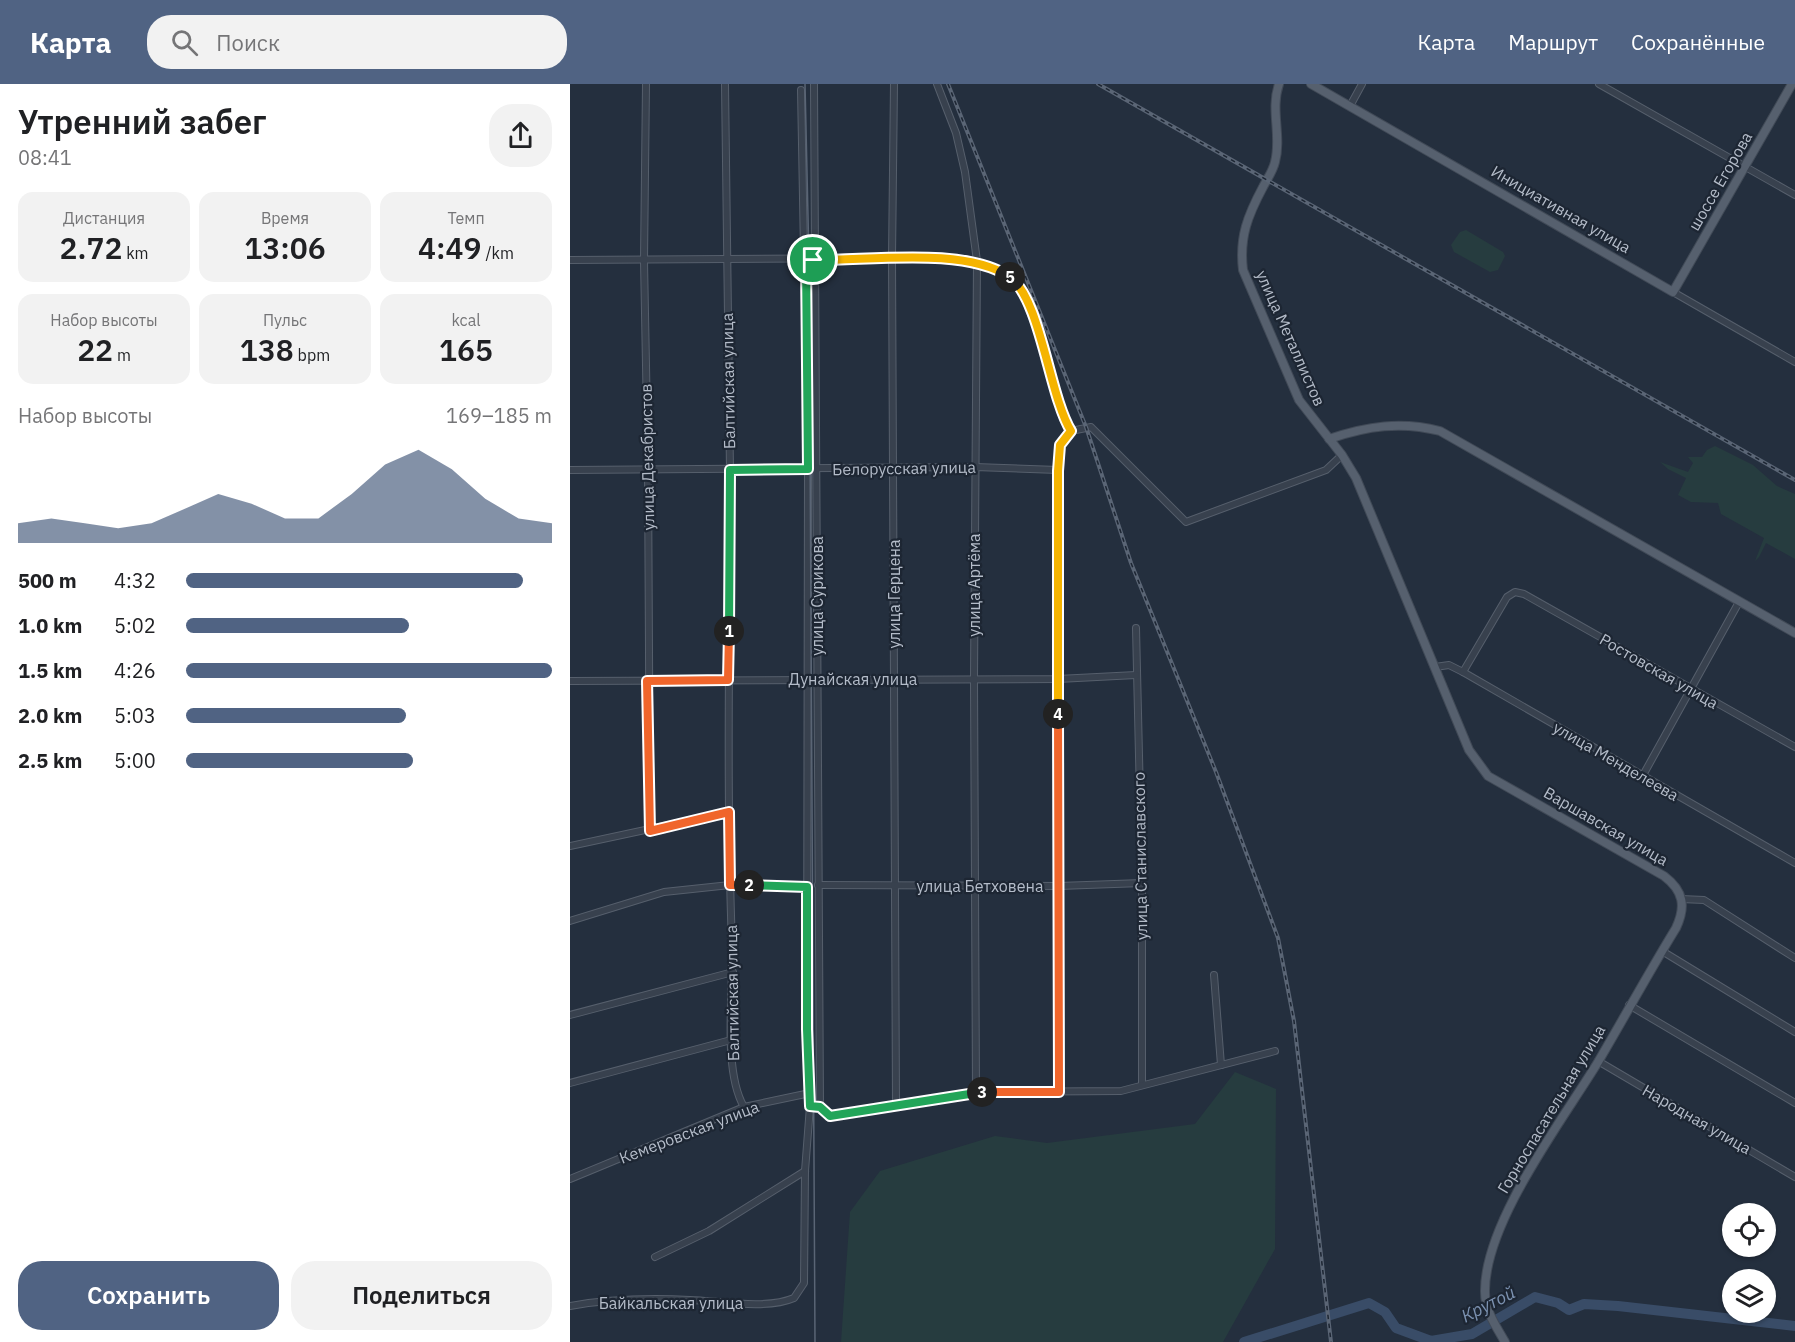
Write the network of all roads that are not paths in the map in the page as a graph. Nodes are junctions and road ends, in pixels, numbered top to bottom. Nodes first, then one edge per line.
1 (646, 84) edge
2 (726, 84) edge
3 (814, 84) edge
4 (894, 84) edge
5 (937, 84) edge
6 (1279, 84) edge
7 (1311, 84) edge
8 (1362, 84) edge
9 (1599, 84) edge
10 (1792, 84) edge
11 (801, 90) dead end
12 (1350, 106) junction
13 (1745, 167) junction
14 (1795, 195) edge
15 (727, 258) junction
16 (892, 258) junction
17 (570, 260) edge
18 (806, 260) junction
19 (816, 260) junction
20 (644, 261) junction
21 (977, 261) junction
22 (1673, 292) junction
23 (1795, 362) edge
24 (1071, 431) junction
25 (1329, 439) junction
26 (1342, 455) junction
27 (975, 467) junction
28 (894, 468) junction
29 (808, 469) junction
30 (817, 469) junction
31 (570, 470) edge
32 (648, 470) junction
33 (730, 470) junction
34 (1058, 471) junction
35 (1739, 602) junction
36 (1136, 628) dead end
37 (1795, 633) edge
38 (1435, 667) junction
39 (1463, 672) junction
40 (1136, 675) junction
41 (894, 679) junction
42 (974, 679) junction
43 (728, 680) junction
44 (807, 680) junction
45 (817, 680) junction
46 (1058, 680) junction
47 (570, 681) edge
48 (647, 681) junction
49 (1692, 691) junction
50 (1795, 747) edge
51 (1488, 776) joint
52 (1642, 777) junction
53 (729, 812) junction
54 (650, 831) junction
55 (570, 846) edge
56 (1795, 863) edge
57 (1142, 883) junction
58 (730, 885) junction
59 (818, 885) junction
60 (895, 885) junction
61 (974, 886) junction
62 (1059, 886) junction
63 (807, 887) junction
64 (1681, 899) junction
65 (570, 921) edge
66 (1662, 951) junction
67 (1795, 958) edge
68 (733, 972) junction
69 (1214, 975) dead end
70 (1629, 1005) junction
71 (570, 1015) edge
72 (1795, 1032) edge
73 (731, 1040) junction
74 (1275, 1051) dead end
75 (1598, 1061) junction
76 (1221, 1065) junction
77 (570, 1083) edge
78 (1142, 1084) junction
79 (976, 1092) junction
80 (1059, 1092) junction
81 (810, 1093) junction
82 (1795, 1103) edge
83 (896, 1104) junction
84 (810, 1106) junction
85 (744, 1107) junction
86 (820, 1107) junction
87 (805, 1171) junction
88 (1795, 1177) edge
89 (570, 1179) edge
90 (655, 1257) dead end
91 (773, 1304) joint
92 (570, 1306) edge
93 (1505, 1342) edge

1 - 20 street, улица Декабристов
2 - 15 street, Балтийская улица
3 - 19 street, улица Сурикова
4 - 16 street, улица Герцена
5 - 21 street, улица Артёма
6 - 25 main road, улица Металлистов
7 - 12 main road, Инициативная улица
8 - 12 street
9 - 13 street
10 - 13 main road, шоссе Егорова
11 - 18 street, улица Сурикова
12 - 22 main road, Инициативная улица
13 - 14 street
13 - 22 main road, шоссе Егорова
15 - 18 street
15 - 20 street
15 - 33 street, Балтийская улица
16 - 19 street
16 - 21 street
16 - 28 street, улица Герцена
17 - 20 street
18 - 19 street
18 - 29 street, улица Сурикова
19 - 30 street, улица Сурикова
20 - 32 street, улица Декабристов
21 - 24 street
21 - 27 street, улица Артёма
22 - 23 street, Инициативная улица
24 - 26 street
24 - 34 street
25 - 26 main road, улица Металлистов
25 - 35 main road
26 - 38 main road, улица Металлистов
27 - 28 street, Белорусская улица
27 - 34 street, Белорусская улица
27 - 42 street, улица Артёма
28 - 30 street, Белорусская улица
28 - 41 street, улица Герцена
29 - 30 street, Белорусская улица
29 - 33 street, Белорусская улица
29 - 44 street, улица Сурикова
30 - 45 street, улица Сурикова
31 - 32 street, Белорусская улица
32 - 33 street, Белорусская улица
32 - 48 street, улица Декабристов
33 - 43 street, Балтийская улица
34 - 46 street
35 - 37 main road
35 - 49 street
36 - 40 street, улица Станиславского
38 - 39 street, улица Менделеева
38 - 51 main road, улица Металлистов
39 - 49 street, Ростовская улица
39 - 52 street, улица Менделеева
40 - 46 street, Дунайская улица
40 - 57 street, улица Станиславского
41 - 42 street, Дунайская улица
41 - 45 street, Дунайская улица
41 - 60 street, улица Герцена
42 - 46 street, Дунайская улица
42 - 61 street, улица Артёма
43 - 44 street, Дунайская улица
43 - 48 street, Дунайская улица
43 - 53 street, Балтийская улица
44 - 45 street, Дунайская улица
44 - 63 street, улица Сурикова
45 - 59 street, улица Сурикова
46 - 62 street
47 - 48 street, Дунайская улица
48 - 54 street, улица Декабристов
49 - 50 street, Ростовская улица
49 - 52 street
51 - 64 main road, Варшавская улица
52 - 56 street, улица Менделеева
53 - 54 street
53 - 58 street, Балтийская улица
54 - 55 street
57 - 62 street, улица Бетховена
57 - 78 street, улица Станиславского
58 - 63 street
58 - 65 street
58 - 68 street, Балтийская улица
59 - 60 street, улица Бетховена
59 - 86 street, улица Сурикова
60 - 61 street, улица Бетховена
60 - 83 street, улица Герцена
61 - 62 street, улица Бетховена
61 - 79 street, улица Артёма
62 - 80 street
63 - 81 street, улица Сурикова
64 - 66 main road, Горноспасательная улица
64 - 67 street
66 - 70 main road, Горноспасательная улица
66 - 72 street
68 - 71 street
68 - 73 street, Балтийская улица
69 - 76 street
70 - 75 main road, Горноспасательная улица
70 - 82 street
73 - 77 street
73 - 85 street, Балтийская улица
74 - 76 street
75 - 88 street, Народная улица
75 - 93 main road, Горноспасательная улица
76 - 78 street
78 - 80 street
79 - 80 street
79 - 83 street
81 - 84 street, улица Сурикова
81 - 85 street, Кемеровская улица
83 - 86 street
84 - 86 street
84 - 87 street, улица Сурикова
85 - 89 street, Кемеровская улица
87 - 90 street
87 - 91 street, улица Сурикова
91 - 92 street, Байкальская улица

